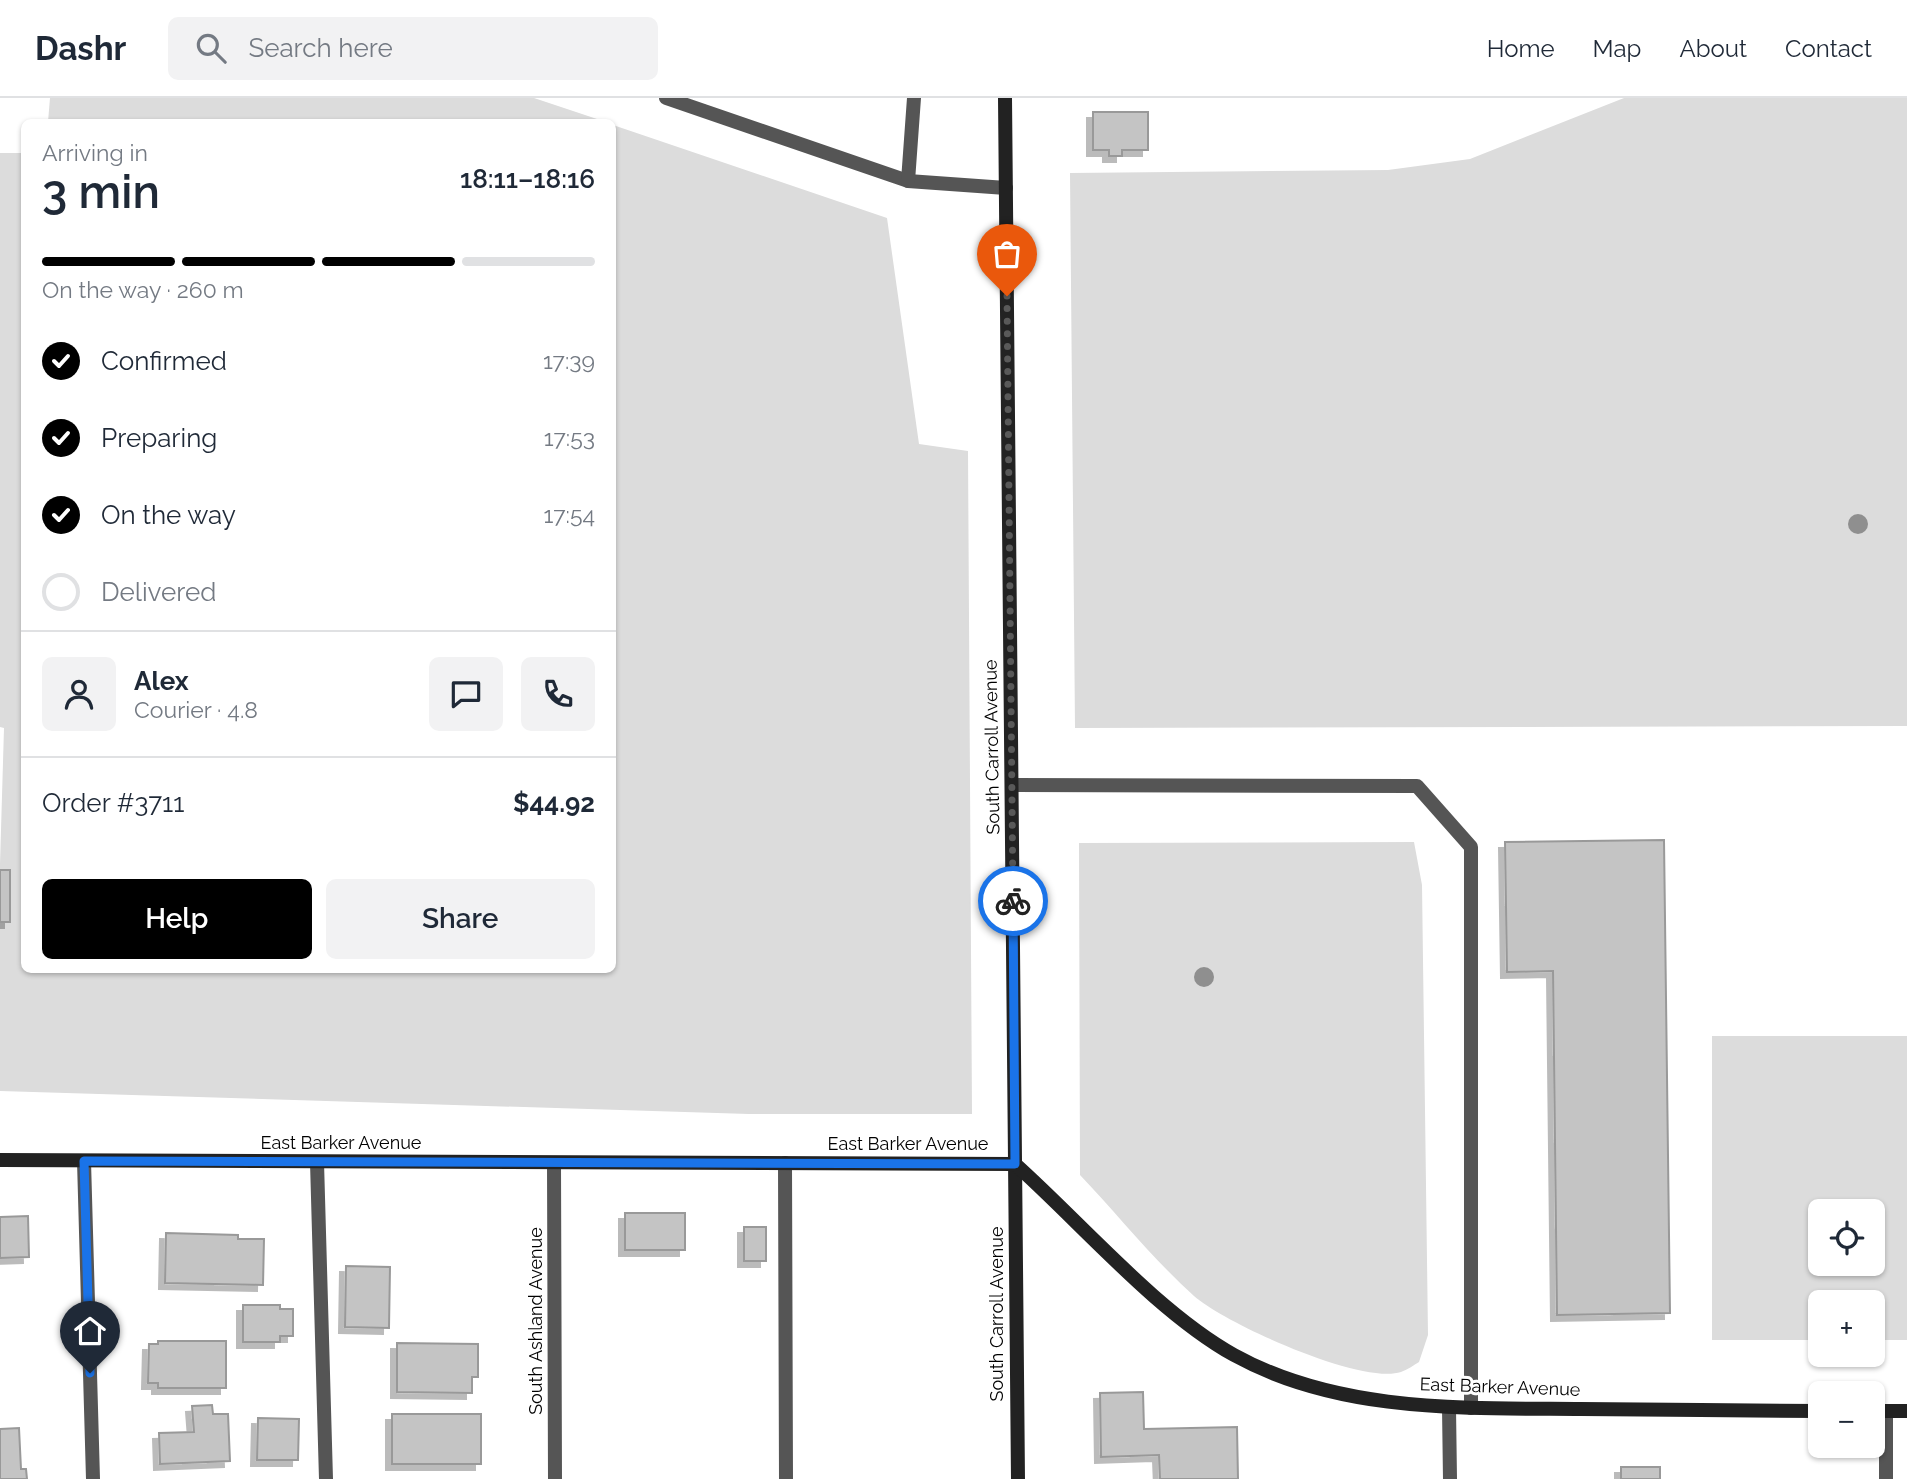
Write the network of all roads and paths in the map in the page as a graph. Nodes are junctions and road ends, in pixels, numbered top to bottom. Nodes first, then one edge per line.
1 (666, 98) edge
2 (914, 98) edge
3 (1005, 98) edge
4 (908, 181) junction
5 (1006, 188) junction
6 (1012, 785) junction
7 (0, 1160) edge
8 (84, 1161) junction
9 (317, 1162) junction
10 (554, 1163) junction
11 (785, 1163) junction
12 (1015, 1164) junction
13 (1449, 1408) junction
14 (1471, 1408) junction
15 (1808, 1411) edge
16 (1885, 1411) edge
17 (1907, 1411) edge
18 (1884, 1458) edge
19 (93, 1479) edge
20 (326, 1479) edge
21 (555, 1479) edge
22 (786, 1479) edge
23 (1018, 1479) edge
24 (1450, 1479) edge
25 (1886, 1479) edge

1 - 4 street
2 - 4 street
3 - 5 street, South Carroll Avenue
4 - 5 street
5 - 6 street, South Carroll Avenue
6 - 12 street, South Carroll Avenue
6 - 14 street
7 - 8 street, East Barker Avenue
8 - 9 street, East Barker Avenue
8 - 19 street
9 - 10 street, East Barker Avenue
9 - 20 street
10 - 11 street, East Barker Avenue
10 - 21 street, South Ashland Avenue
11 - 12 street, East Barker Avenue
11 - 22 street
12 - 13 street, East Barker Avenue
12 - 23 street, South Carroll Avenue
13 - 14 street, East Barker Avenue
13 - 24 street
14 - 15 street, East Barker Avenue
16 - 17 street
18 - 25 street

